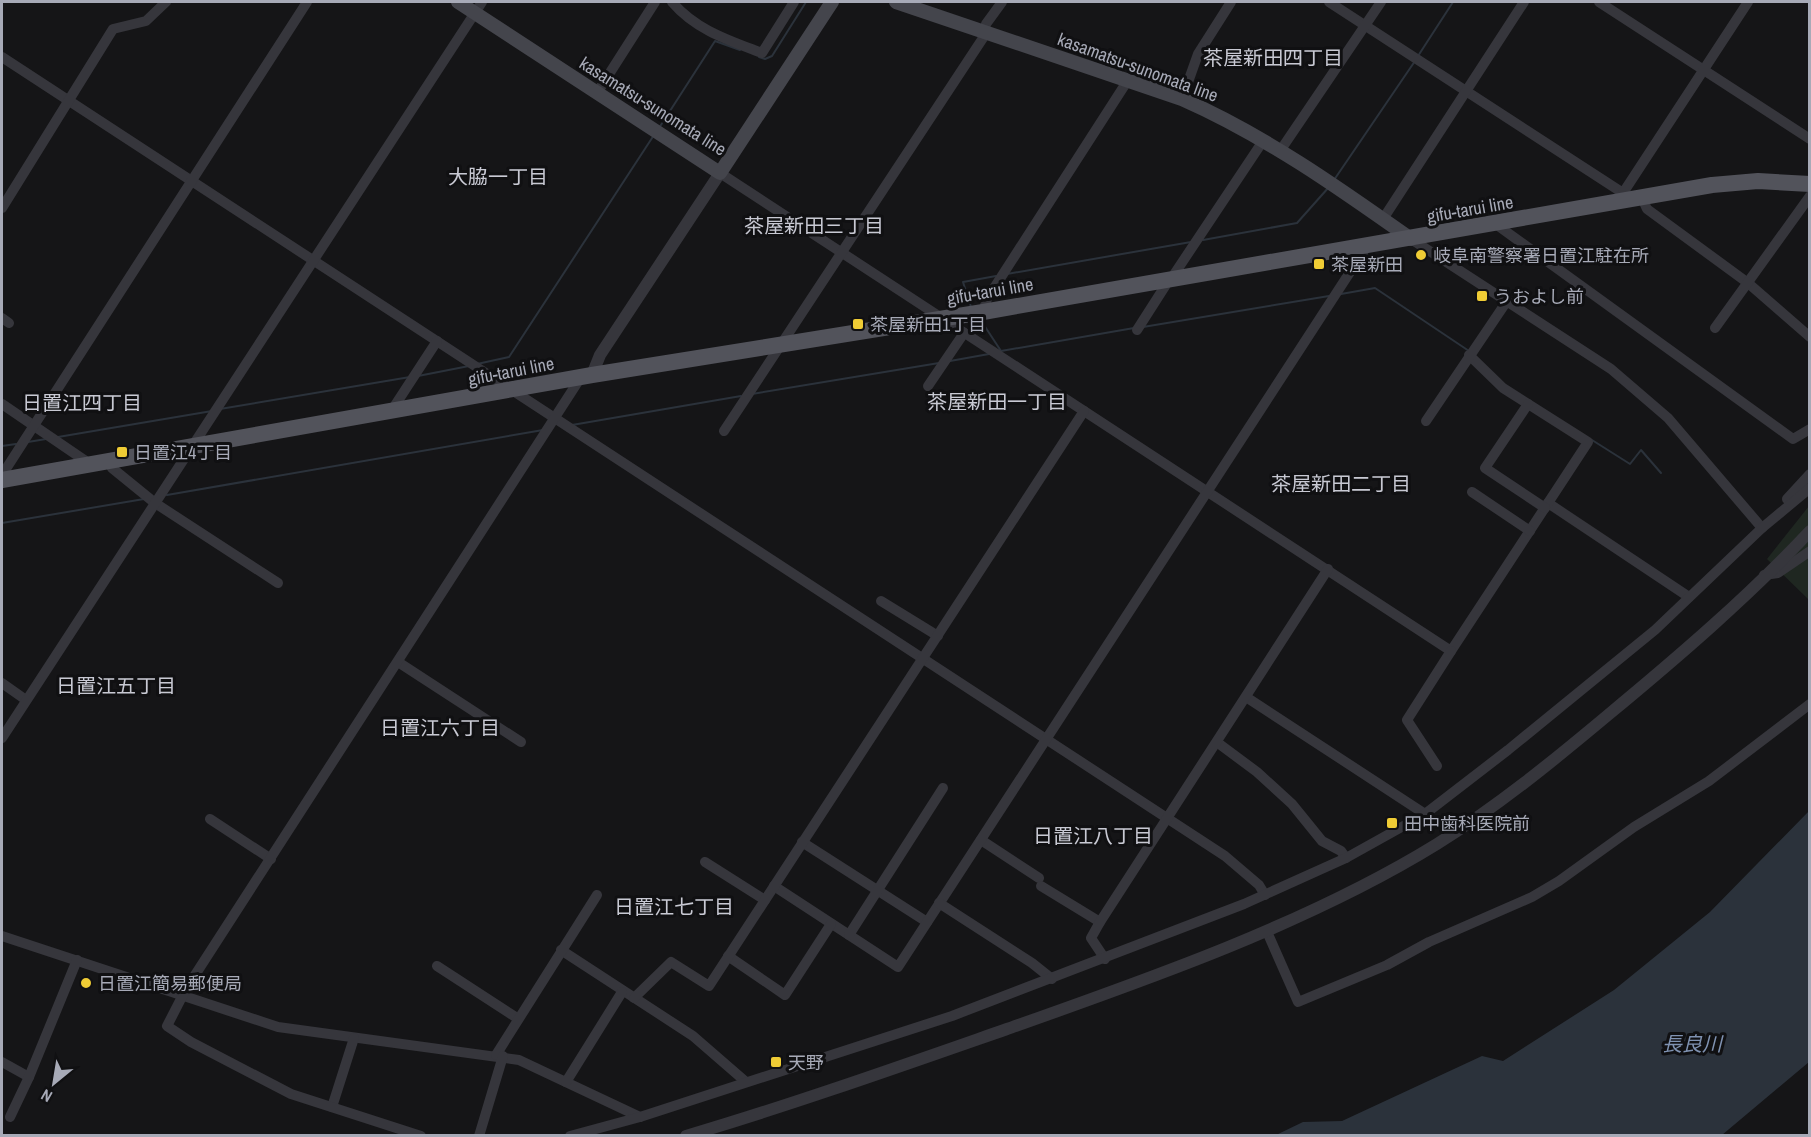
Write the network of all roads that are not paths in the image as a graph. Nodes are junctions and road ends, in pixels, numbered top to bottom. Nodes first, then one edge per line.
1 (166, 2) edge
2 (307, 2) edge
3 (458, 2) edge
4 (655, 2) edge
5 (794, 2) edge
6 (832, 2) edge
7 (896, 2) edge
8 (1002, 2) edge
9 (1231, 2) edge
10 (1329, 2) edge
11 (1381, 2) edge
12 (1524, 2) edge
13 (1599, 2) edge
14 (1748, 2) edge
15 (679, 4) edge
16 (479, 7) edge
17 (1365, 25) junction
18 (985, 31) junction
19 (2, 57) edge
20 (1704, 70) junction
21 (1128, 80) junction
22 (1466, 91) junction
23 (597, 93) junction
24 (1182, 99) junction
25 (69, 102) junction
26 (1809, 139) edge
27 (1263, 141) junction
28 (1280, 151) junction
29 (720, 173) junction
30 (192, 181) junction
31 (1809, 194) edge
32 (1623, 196) junction
33 (1642, 198) junction
34 (2, 208) edge
35 (1383, 219) junction
36 (1497, 225) junction
37 (1411, 239) junction
38 (1367, 246) junction
39 (843, 254) junction
40 (313, 260) junction
41 (1170, 279) junction
42 (1748, 283) junction
43 (1507, 301) junction
44 (983, 312) junction
45 (942, 319) junction
46 (1714, 328) dead end
47 (1137, 330) dead end
48 (964, 333) junction
49 (1809, 337) edge
50 (436, 340) junction
51 (779, 346) junction
52 (1469, 355) junction
53 (587, 376) junction
54 (928, 386) dead end
55 (512, 390) junction
56 (2, 404) edge
57 (1528, 404) junction
58 (1084, 411) junction
59 (390, 413) junction
60 (556, 419) junction
61 (1426, 420) dead end
62 (32, 424) junction
63 (1809, 429) edge
64 (724, 431) dead end
65 (190, 448) junction
66 (108, 461) junction
67 (90, 464) junction
68 (1809, 474) edge
69 (2, 475) edge
70 (2, 480) edge
71 (1809, 488) edge
72 (1207, 491) junction
73 (1472, 492) dead end
74 (155, 503) junction
75 (1546, 506) junction
76 (1780, 513) junction
77 (1762, 528) junction
78 (1530, 531) junction
79 (1809, 531) edge
80 (1809, 551) edge
81 (1328, 569) junction
82 (1764, 575) junction
83 (278, 583) dead end
84 (1689, 597) junction
85 (881, 601) dead end
86 (938, 636) junction
87 (1451, 651) junction
88 (924, 658) junction
89 (398, 662) junction
90 (2, 683) edge
91 (1246, 697) junction
92 (26, 700) junction
93 (1809, 704) edge
94 (2, 738) edge
95 (1046, 739) junction
96 (521, 742) dead end
97 (1218, 743) junction
98 (1437, 766) dead end
99 (943, 788) dead end
100 (1425, 814) junction
101 (1167, 818) junction
102 (210, 819) dead end
103 (981, 840) junction
104 (802, 842) junction
105 (1346, 858) junction
106 (271, 859) junction
107 (705, 862) dead end
108 (774, 886) junction
109 (876, 890) junction
110 (597, 895) dead end
111 (1265, 895) junction
112 (765, 900) junction
113 (939, 903) junction
114 (927, 922) junction
115 (1100, 922) junction
116 (831, 924) junction
117 (1268, 934) dead end
118 (849, 935) junction
119 (2, 936) edge
120 (561, 950) junction
121 (728, 956) junction
122 (1105, 959) junction
123 (77, 960) junction
124 (437, 966) dead end
125 (1052, 979) junction
126 (622, 992) junction
127 (183, 995) junction
128 (634, 998) junction
129 (517, 1018) junction
130 (354, 1038) junction
131 (500, 1055) junction
132 (2, 1062) edge
133 (29, 1077) junction
134 (566, 1082) junction
135 (746, 1082) junction
136 (332, 1107) junction
137 (10, 1117) dead end
138 (640, 1118) junction
139 (421, 1136) edge
140 (479, 1136) edge
141 (570, 1136) edge
142 (686, 1136) edge

1 - 25 street
2 - 30 street
3 - 16 main road, kasamatsu-sunomata line
4 - 23 street
5 - 15 street
6 - 29 main road, kasamatsu-sunomata line
7 - 18 main road, kasamatsu-sunomata line
8 - 18 street
9 - 24 street
10 - 17 street
11 - 17 street
12 - 22 street
13 - 20 street
14 - 20 street
16 - 23 main road, kasamatsu-sunomata line
16 - 40 street
17 - 22 street
17 - 28 street
18 - 21 main road, kasamatsu-sunomata line
18 - 39 street
19 - 25 street
20 - 26 street
20 - 32 street
21 - 24 main road, kasamatsu-sunomata line
21 - 44 street
22 - 32 street
22 - 35 street
23 - 29 main road, kasamatsu-sunomata line
24 - 27 main road, kasamatsu-sunomata line
25 - 30 street
25 - 34 street
27 - 28 main road, kasamatsu-sunomata line
27 - 41 street
28 - 35 main road, kasamatsu-sunomata line
29 - 39 street
29 - 53 street
30 - 40 street
30 - 62 street
31 - 33 main road, gifu-tarui line
31 - 42 street
32 - 33 main road, gifu-tarui line
32 - 36 main road, gifu-tarui line
33 - 42 street
35 - 37 main road, kasamatsu-sunomata line
36 - 37 main road, gifu-tarui line
36 - 63 street
37 - 38 main road, gifu-tarui line
37 - 43 street
38 - 41 main road, gifu-tarui line
38 - 72 street
39 - 45 street
39 - 51 street
40 - 50 street
40 - 65 street
41 - 44 main road, gifu-tarui line
41 - 47 street
42 - 46 street
42 - 49 street
43 - 52 street
43 - 77 street
44 - 45 main road, gifu-tarui line
45 - 48 street
45 - 51 main road, gifu-tarui line
48 - 54 street
48 - 58 street
50 - 55 street
50 - 59 street
51 - 53 main road, gifu-tarui line
51 - 64 street
52 - 57 street
52 - 61 street
53 - 55 main road, gifu-tarui line
53 - 60 street
55 - 59 main road, gifu-tarui line
55 - 60 street
56 - 62 street
57 - 75 street
57 - 75 street
58 - 72 street
58 - 86 street
59 - 65 main road, gifu-tarui line
60 - 88 street
60 - 89 street
62 - 67 street
62 - 69 street
65 - 66 main road, gifu-tarui line
65 - 74 street
66 - 67 main road, gifu-tarui line
66 - 74 street
67 - 70 main road, gifu-tarui line
68 - 76 street
71 - 76 street
72 - 81 street
72 - 95 street
73 - 78 street
74 - 83 street
74 - 92 street
75 - 78 street
75 - 84 street
76 - 77 street
77 - 84 street
78 - 87 street
79 - 82 street
80 - 82 street
81 - 87 street
81 - 91 street
82 - 142 street
84 - 100 street
85 - 86 street
86 - 88 street
87 - 98 street
88 - 95 street
88 - 104 street
89 - 96 street
89 - 106 street
90 - 92 street
91 - 97 street
91 - 100 street
92 - 94 street
93 - 117 street
95 - 101 street
95 - 103 street
97 - 101 street
97 - 105 street
99 - 109 street
100 - 105 street
101 - 111 street
101 - 115 street
102 - 106 street
103 - 113 street
103 - 115 street
104 - 108 street
104 - 109 street
105 - 111 street
106 - 127 street
107 - 112 street
108 - 112 street
108 - 116 street
109 - 114 street
109 - 118 street
110 - 120 street
111 - 122 street
112 - 121 street
113 - 114 street
113 - 125 street
114 - 118 street
115 - 122 street
116 - 118 street
116 - 121 street
119 - 123 street
120 - 126 street
120 - 129 street
121 - 128 street
122 - 125 street
123 - 127 street
123 - 133 street
124 - 129 street
125 - 135 street
126 - 128 street
126 - 134 street
127 - 130 street
127 - 136 street
128 - 135 street
129 - 131 street
130 - 131 street
130 - 136 street
131 - 134 street
131 - 140 street
132 - 133 street
133 - 137 street
134 - 138 street
135 - 138 street
136 - 139 street
138 - 141 street

